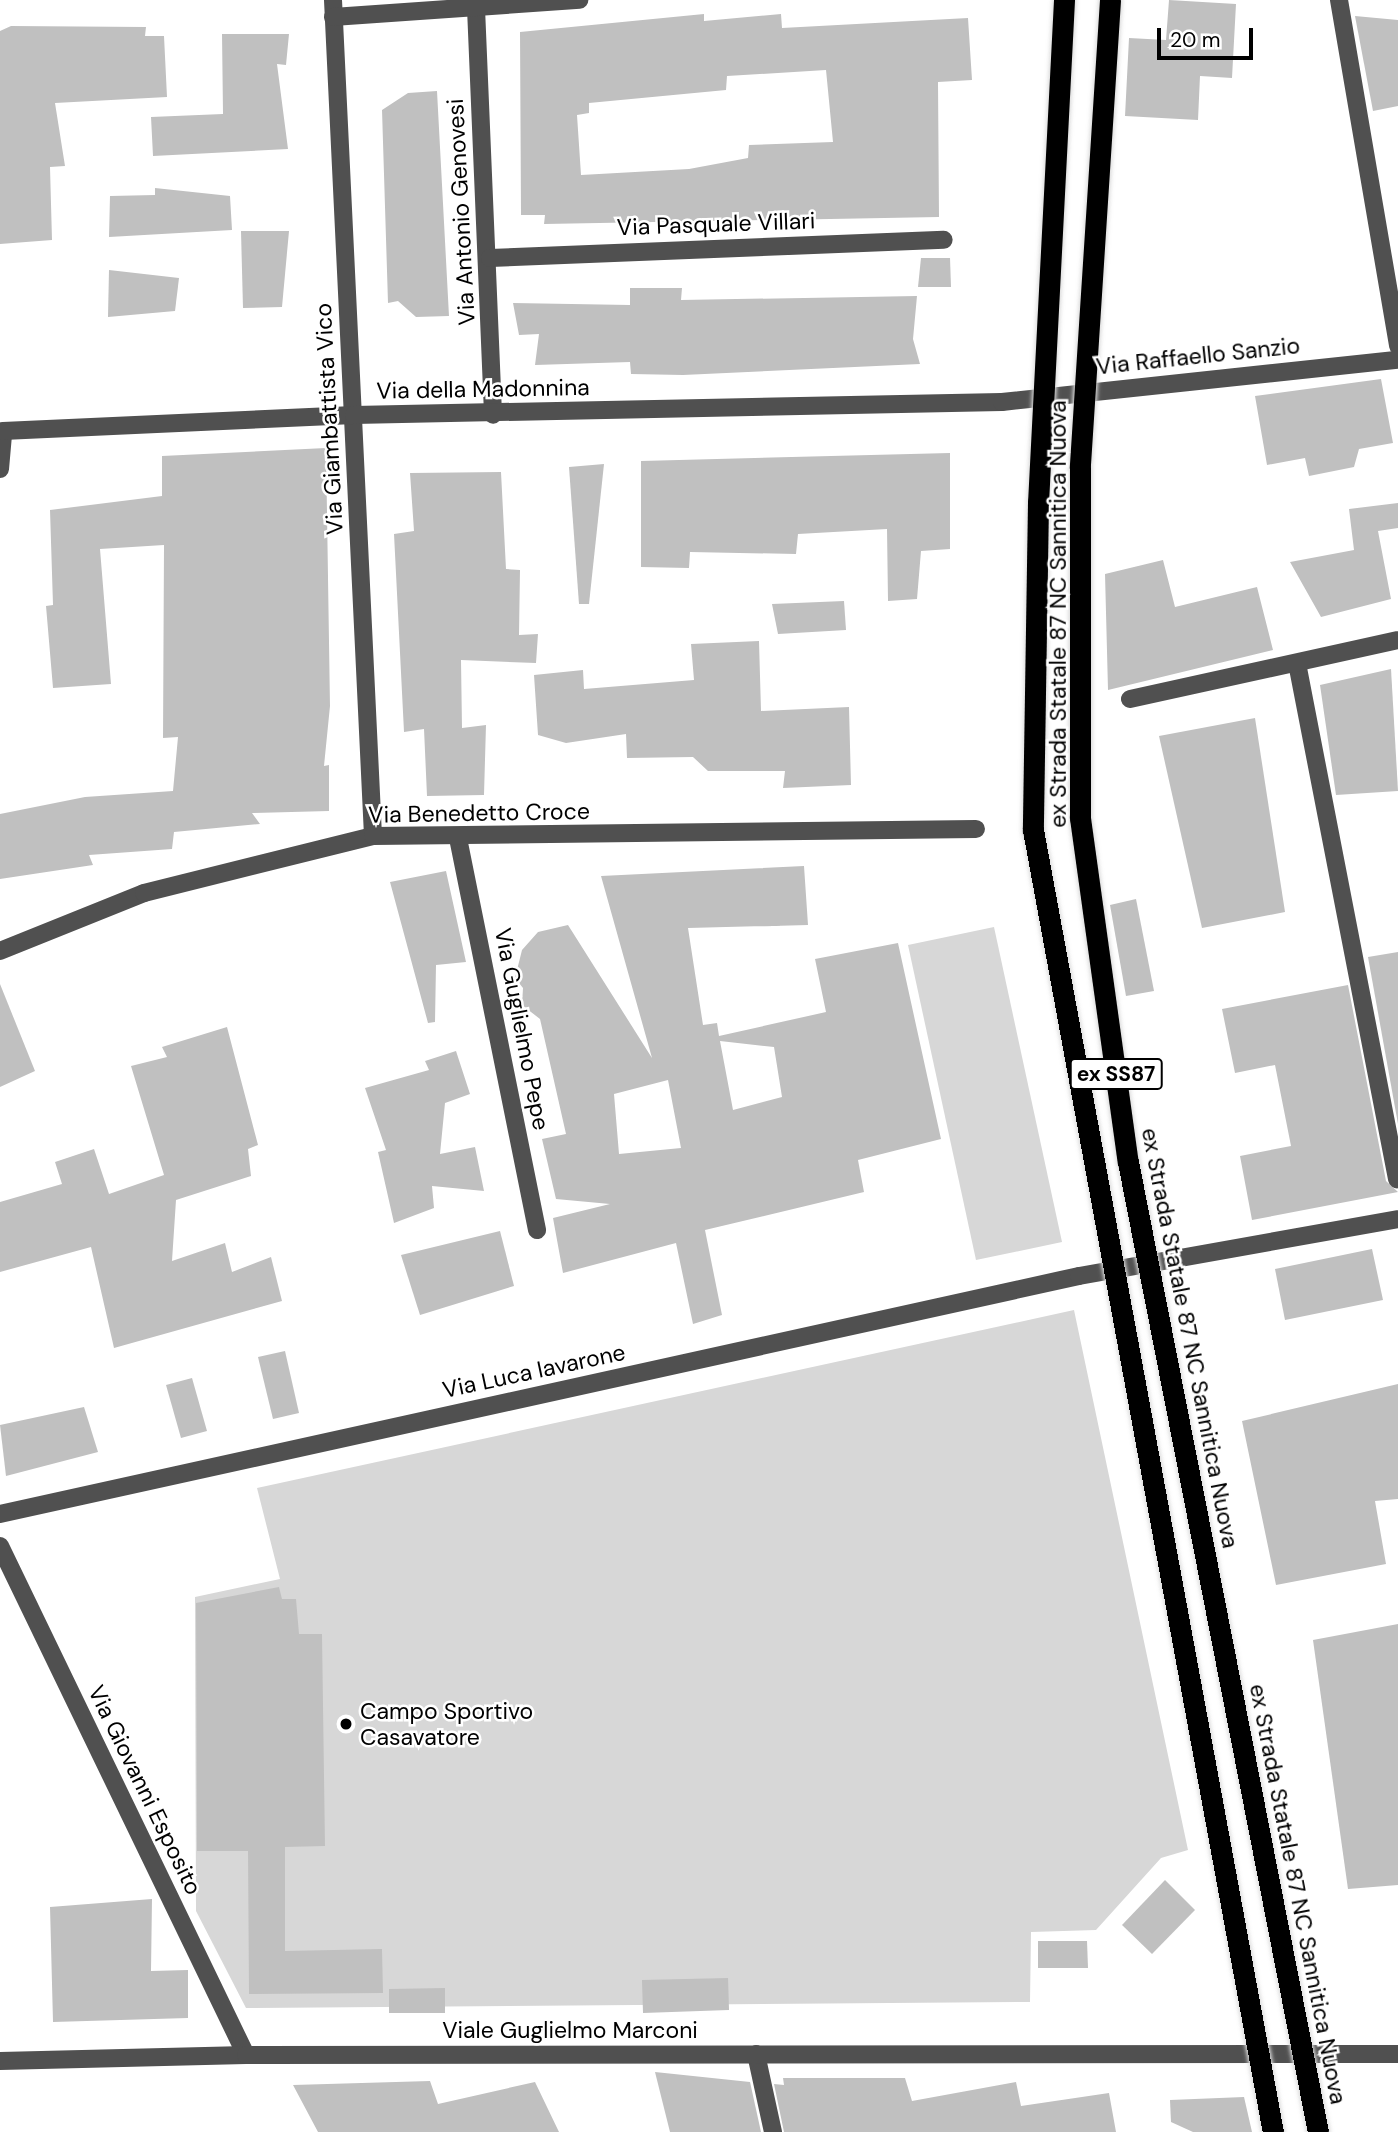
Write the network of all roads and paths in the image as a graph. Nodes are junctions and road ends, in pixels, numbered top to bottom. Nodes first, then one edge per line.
1 (579, 0) edge
2 (1064, 0) edge
3 (1110, 0) edge
4 (1339, 0) edge
5 (333, 8) edge
6 (476, 8) junction
7 (944, 240) dead end
8 (490, 258) junction
9 (1398, 346) edge
10 (1398, 360) edge
11 (1002, 402) joint
12 (354, 415) junction
13 (494, 415) junction
14 (1, 431) edge
15 (0, 469) edge
16 (1398, 640) edge
17 (1297, 663) junction
18 (1130, 699) dead end
19 (976, 829) dead end
20 (373, 836) junction
21 (458, 838) junction
22 (0, 951) edge
23 (1397, 1179) edge
24 (1398, 1219) edge
25 (537, 1230) dead end
26 (0, 1514) edge
27 (0, 1546) edge
28 (756, 2054) junction
29 (1398, 2054) edge
30 (246, 2055) junction
31 (0, 2061) edge
32 (773, 2132) edge
33 (1273, 2132) edge
34 (1318, 2132) edge

1 - 6 street
2 - 33 highway, ex Strada Statale 87 NC Sannitica Nuova / ex SS87, bridge
3 - 34 highway, ex Strada Statale 87 NC Sannitica Nuova / ex SS87, bridge
4 - 9 street
5 - 6 street
5 - 12 street, Via Giambattista Vico
6 - 8 street, Via Antonio Genovesi
7 - 8 street, Via Pasquale Villari
8 - 13 street, Via Antonio Genovesi
10 - 11 street, Via Raffaello Sanzio
11 - 13 street, Via della Madonnina
12 - 13 street, Via della Madonnina
12 - 14 street, Via della Madonnina
12 - 20 street, Via Giambattista Vico
14 - 15 street, Via della Madonnina
16 - 17 street
17 - 18 street
17 - 23 street
19 - 21 street, Via Benedetto Croce
20 - 21 street, Via Benedetto Croce
20 - 22 street, Via Benedetto Croce
21 - 25 street, Via Guglielmo Pepe
24 - 26 street, Via Luca Iavarone
27 - 30 street, Via Giovanni Esposito
28 - 29 street, Viale Guglielmo Marconi
28 - 30 street, Viale Guglielmo Marconi
28 - 32 street
30 - 31 street, Viale Guglielmo Marconi

